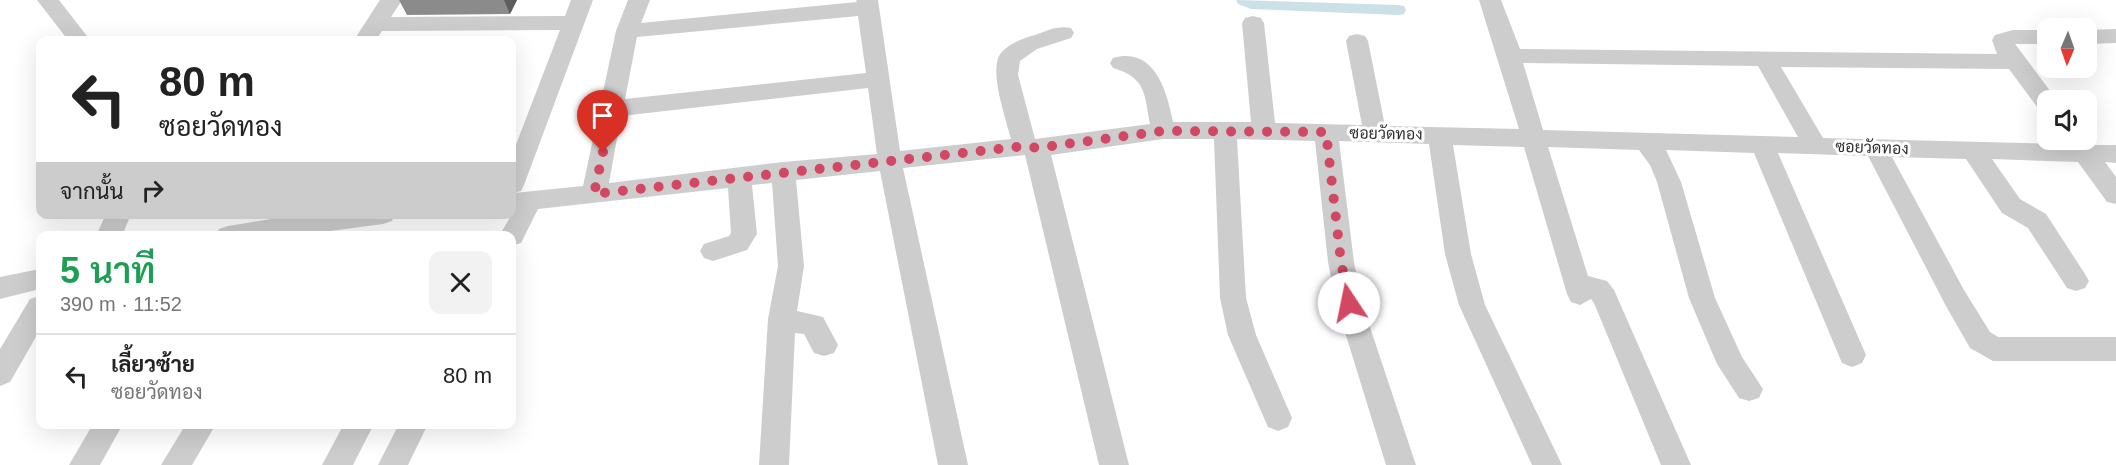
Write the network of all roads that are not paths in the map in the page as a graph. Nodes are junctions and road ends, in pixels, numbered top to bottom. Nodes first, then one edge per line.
1 (48, 0) edge
2 (391, 0) edge
3 (582, 0) edge
4 (639, 0) edge
5 (1490, 0) edge
6 (867, 4) edge
7 (573, 23) junction
8 (1253, 24) dead end
9 (627, 31) junction
10 (370, 32) edge
11 (1063, 33) dead end
12 (76, 36) edge
13 (2097, 36) edge
14 (2116, 36) edge
15 (2037, 37) edge
16 (1358, 41) dead end
17 (1508, 52) junction
18 (1766, 60) junction
19 (2015, 62) junction
20 (1121, 63) dead end
21 (878, 79) junction
22 (2037, 91) edge
23 (612, 109) junction
24 (1225, 130) junction
25 (1163, 131) junction
26 (1264, 131) junction
27 (1326, 132) junction
28 (1375, 133) junction
29 (1439, 134) junction
30 (1533, 137) junction
31 (1645, 140) junction
32 (1762, 143) junction
33 (1815, 145) junction
34 (1031, 147) junction
35 (1875, 147) junction
36 (2037, 148) edge
37 (1973, 150) junction
38 (2082, 150) edge
39 (2097, 150) edge
40 (2116, 154) edge
41 (890, 162) junction
42 (783, 171) junction
43 (739, 178) junction
44 (516, 187) edge
45 (594, 194) junction
46 (2116, 195) edge
47 (363, 219) edge
48 (331, 227) edge
49 (241, 228) edge
50 (714, 251) dead end
51 (36, 280) edge
52 (2076, 281) dead end
53 (0, 288) edge
54 (36, 314) edge
55 (782, 319) junction
56 (824, 345) dead end
57 (2116, 349) edge
58 (1852, 355) dead end
59 (0, 374) edge
60 (1749, 389) dead end
61 (1278, 418) dead end
62 (106, 429) edge
63 (199, 429) edge
64 (357, 429) edge
65 (411, 429) edge
66 (84, 465) edge
67 (176, 465) edge
68 (337, 465) edge
69 (393, 465) edge
70 (774, 465) edge
71 (953, 465) edge
72 (1114, 465) edge
73 (1401, 465) edge
74 (1547, 465) edge
75 (1676, 465) edge

1 - 12 street
2 - 10 street
3 - 7 street
4 - 9 street
5 - 17 street
6 - 9 street
6 - 21 street
7 - 10 street
7 - 44 street
8 - 26 street
9 - 23 street
11 - 34 street
13 - 14 street
15 - 19 street
16 - 28 street
17 - 18 street
17 - 30 street
18 - 19 street
18 - 33 street
19 - 22 street
20 - 25 street
21 - 23 street
21 - 41 street
23 - 45 street
24 - 25 street, ซอยวัดทอง
24 - 26 street, ซอยวัดทอง
24 - 61 street
25 - 34 street, ซอยวัดทอง
26 - 27 street, ซอยวัดทอง
27 - 28 street, ซอยวัดทอง
27 - 73 street
28 - 29 street, ซอยวัดทอง
29 - 30 street, ซอยวัดทอง
29 - 74 street
30 - 31 street, ซอยวัดทอง
30 - 75 street
31 - 32 street, ซอยวัดทอง
31 - 60 street
32 - 33 street, ซอยวัดทอง
32 - 58 street
33 - 35 street, ซอยวัดทอง
34 - 41 street, ซอยวัดทอง
34 - 72 street
35 - 37 street, ซอยวัดทอง
35 - 57 street
36 - 37 street, ซอยวัดทอง
37 - 52 street
38 - 46 street
39 - 40 street, ซอยวัดทอง
41 - 42 street, ซอยวัดทอง
41 - 71 street
42 - 43 street, ซอยวัดทอง
42 - 55 street
43 - 45 street, ซอยวัดทอง
43 - 50 street
44 - 45 street, ซอยวัดทอง
47 - 48 street
48 - 49 street
51 - 53 street
54 - 59 street
55 - 56 street
55 - 70 street
62 - 66 street
63 - 67 street
64 - 68 street
65 - 69 street

